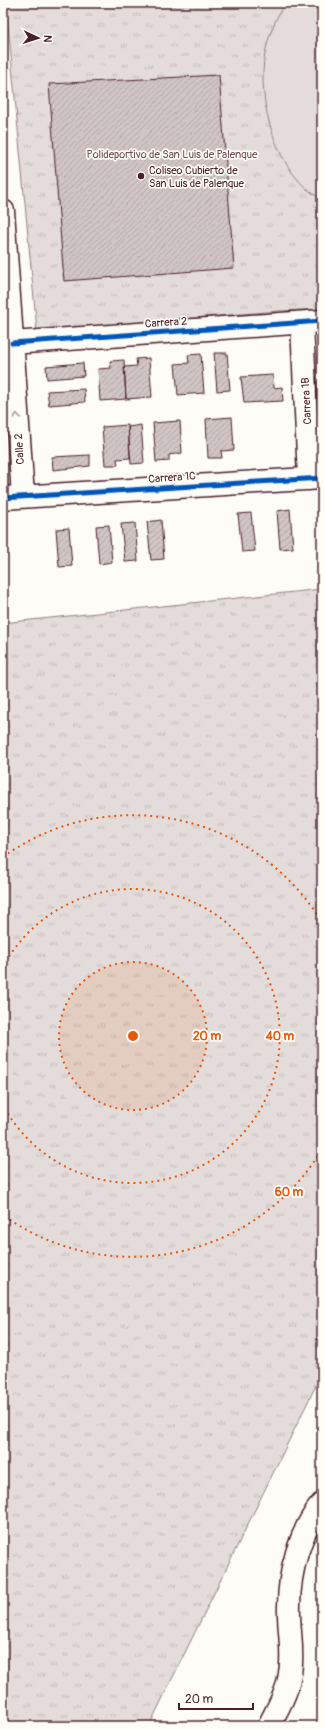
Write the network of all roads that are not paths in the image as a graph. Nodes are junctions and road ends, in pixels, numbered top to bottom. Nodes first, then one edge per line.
1 (3, 211) edge
2 (312, 322) edge
3 (12, 343) junction
4 (316, 478) edge
5 (13, 497) edge
6 (322, 1504) edge
7 (269, 1726) edge

1 - 3 street, Calle 2
2 - 3 street, Carrera 2
2 - 4 street, Carrera 1B
5 -> 3 street, Calle 2
4 - 5 street, Carrera 1C
6 - 7 street

